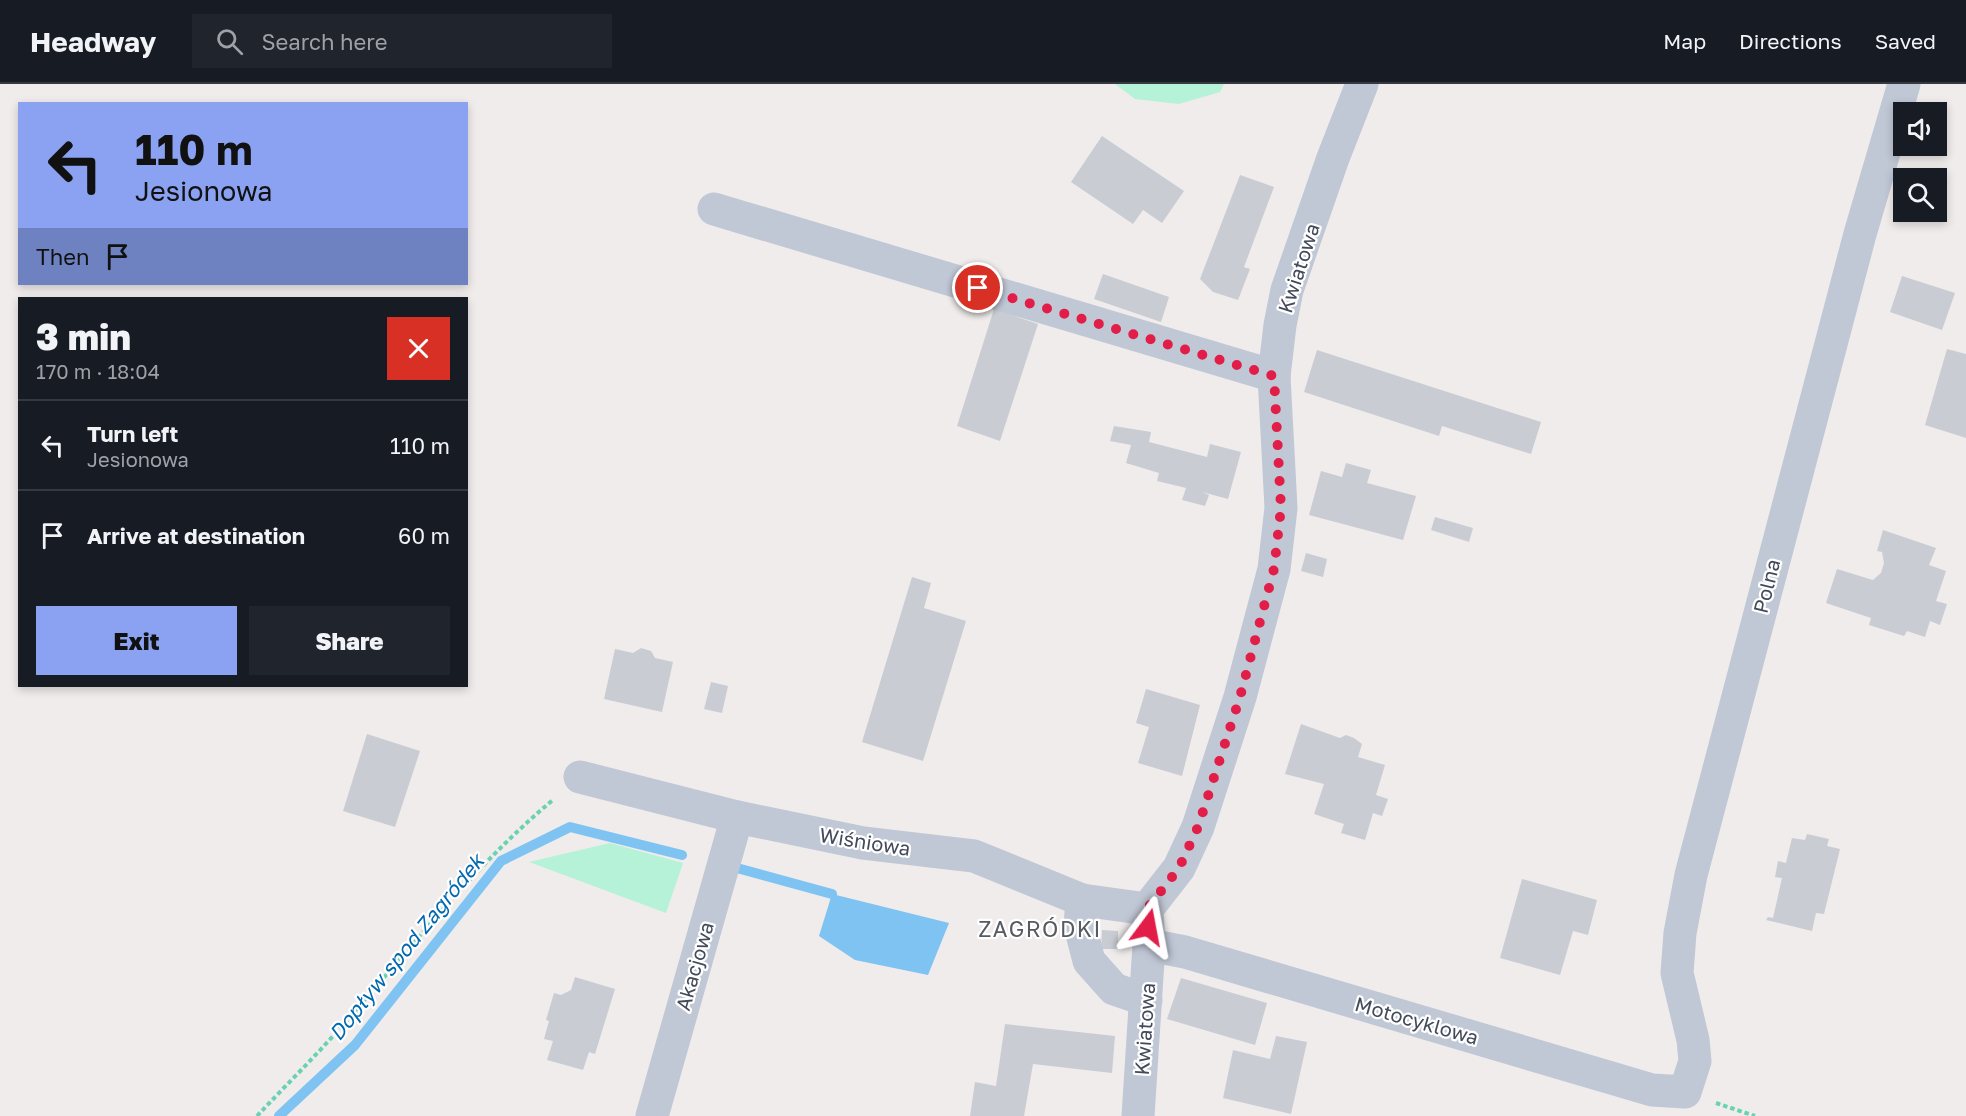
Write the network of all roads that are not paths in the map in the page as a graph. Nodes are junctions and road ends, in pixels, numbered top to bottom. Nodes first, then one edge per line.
1 (1362, 84) edge
2 (1904, 84) edge
3 (714, 209) dead end
4 (1274, 376) junction
5 (580, 777) road end
6 (737, 817) junction
7 (1082, 900) junction
8 (1147, 909) junction
9 (1149, 945) junction
10 (1146, 1000) junction
11 (1685, 1092) joint
12 (652, 1116) edge
13 (1138, 1116) edge

1 - 4 street, Kwiatowa
2 - 11 street, Polna
3 - 4 street
4 - 8 street, Kwiatowa
5 - 6 street, Wiśniowa
6 - 7 street, Wiśniowa
6 - 12 street, Akacjowa
7 - 8 street, Wiśniowa
7 - 10 street
8 - 9 street, Kwiatowa
9 - 10 street, Kwiatowa
9 - 11 street, Motocyklowa
10 - 13 street, Kwiatowa

